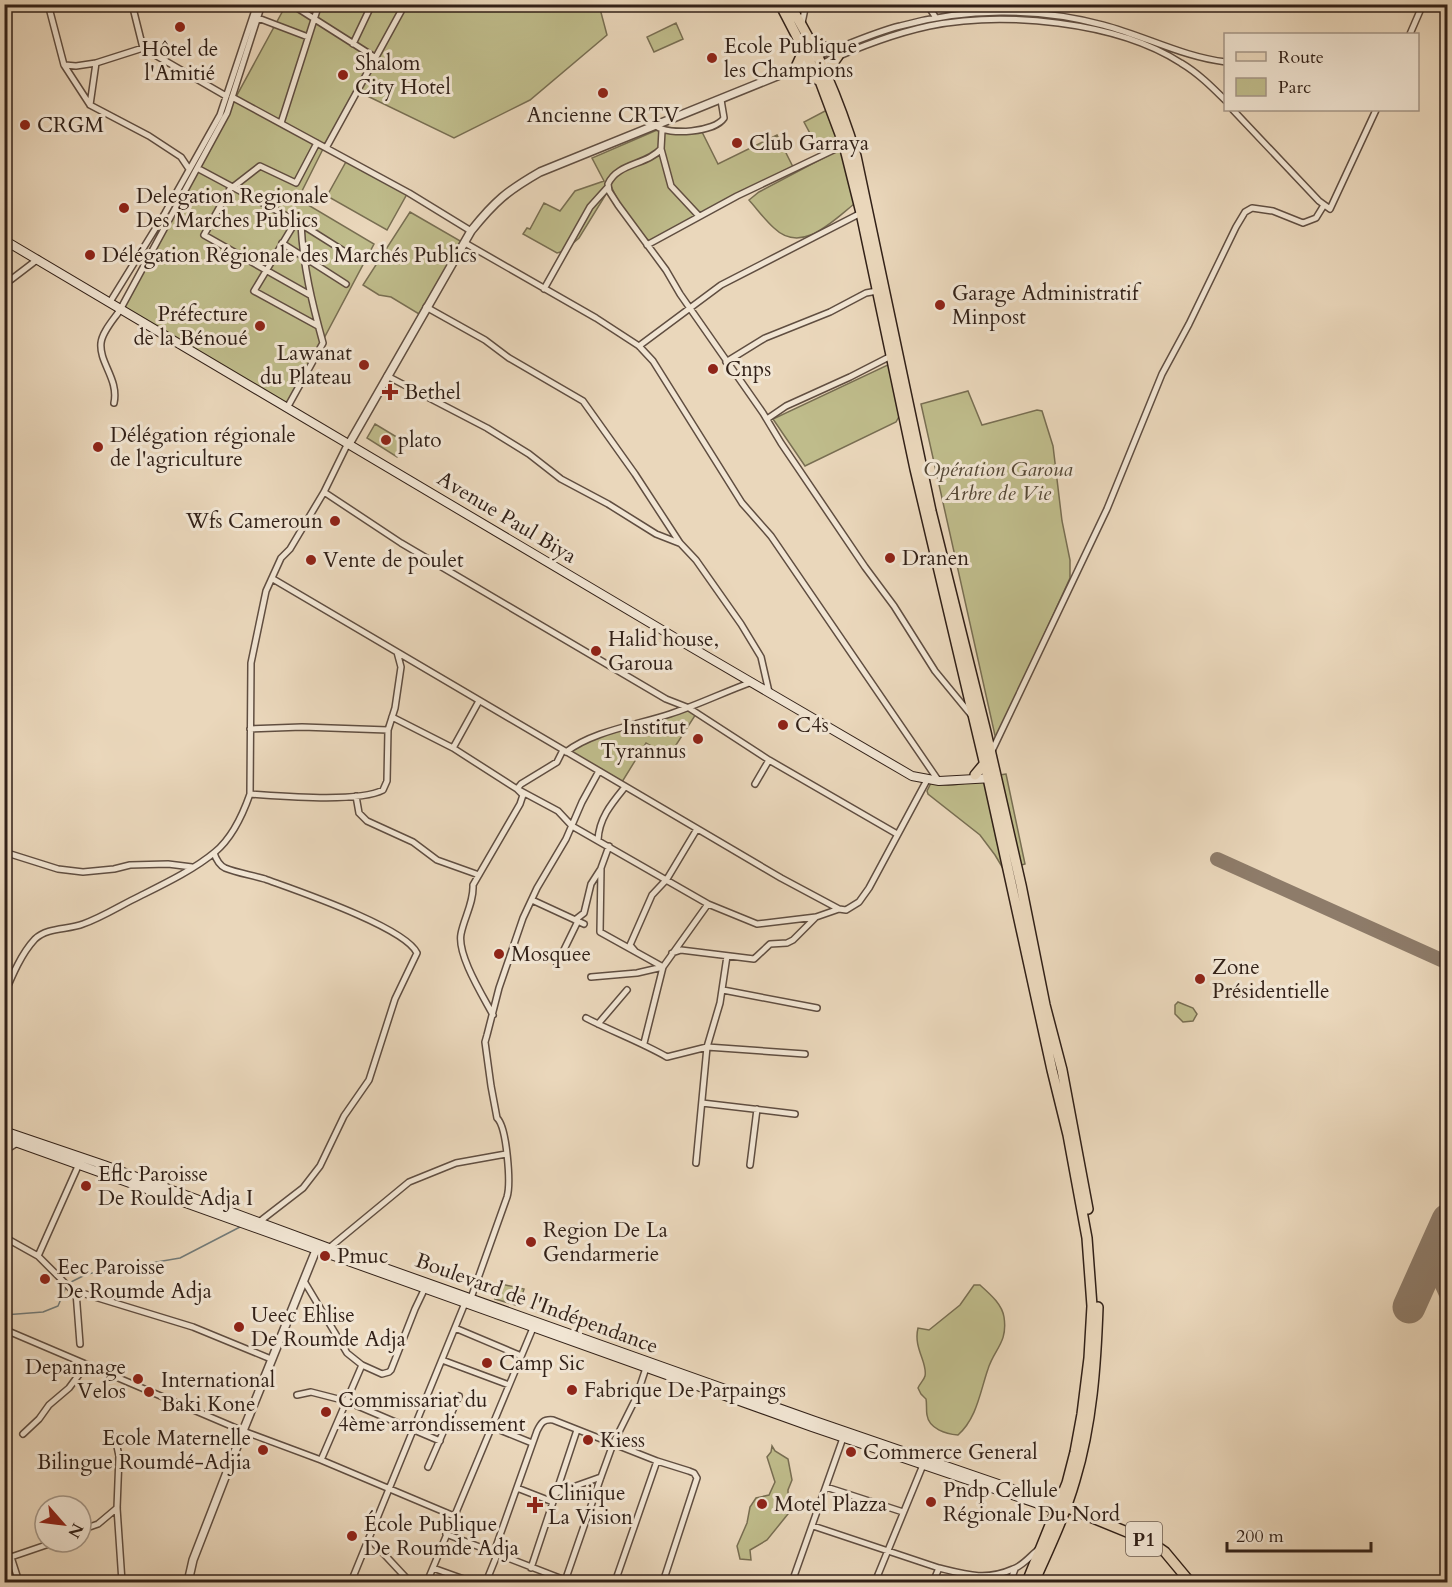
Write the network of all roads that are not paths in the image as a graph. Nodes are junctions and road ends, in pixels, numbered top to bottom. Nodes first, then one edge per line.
1 (48, 4) edge
2 (132, 4) edge
3 (257, 4) edge
4 (262, 4) edge
5 (291, 4) edge
6 (319, 4) edge
7 (372, 4) edge
8 (405, 4) edge
9 (780, 4) edge
10 (789, 4) edge
11 (806, 4) edge
12 (927, 4) edge
13 (1424, 4) edge
14 (949, 13) junction
15 (258, 18) junction
16 (936, 18) junction
17 (314, 19) junction
18 (951, 22) junction
19 (802, 25) junction
20 (1410, 33) edge
21 (308, 37) junction
22 (807, 43) junction
23 (353, 44) junction
24 (143, 48) junction
25 (839, 52) junction
26 (376, 58) junction
27 (816, 61) junction
28 (1224, 62) edge
29 (96, 63) junction
30 (64, 65) junction
31 (797, 69) junction
32 (824, 80) junction
33 (229, 97) junction
34 (1224, 99) edge
35 (721, 100) junction
36 (90, 105) junction
37 (1234, 111) edge
38 (1376, 111) edge
39 (281, 123) junction
40 (659, 128) junction
41 (317, 143) junction
42 (844, 145) junction
43 (326, 148) junction
44 (661, 149) junction
45 (197, 155) junction
46 (181, 157) junction
47 (196, 168) junction
48 (189, 169) junction
49 (232, 187) junction
50 (608, 188) junction
51 (1324, 205) junction
52 (861, 213) junction
53 (699, 216) junction
54 (299, 223) junction
55 (471, 231) junction
56 (4, 240) edge
57 (282, 243) junction
58 (465, 243) junction
59 (647, 245) junction
60 (303, 257) junction
61 (38, 259) junction
62 (358, 260) dead end
63 (266, 269) junction
64 (4, 285) edge
65 (346, 285) dead end
66 (544, 289) junction
67 (877, 291) junction
68 (310, 295) junction
69 (110, 302) dead end
70 (426, 307) junction
71 (689, 307) junction
72 (120, 310) junction
73 (319, 326) junction
74 (639, 346) junction
75 (891, 356) junction
76 (726, 362) junction
77 (387, 376) junction
78 (114, 403) dead end
79 (287, 408) junction
80 (767, 419) junction
81 (349, 444) junction
82 (324, 492) junction
83 (680, 543) junction
84 (273, 579) junction
85 (397, 652) junction
86 (752, 682) junction
87 (769, 692) junction
88 (479, 701) junction
89 (688, 708) junction
90 (392, 717) junction
91 (975, 719) junction
92 (250, 729) junction
93 (388, 730) junction
94 (453, 748) junction
95 (565, 751) junction
96 (769, 760) junction
97 (990, 769) junction
98 (599, 771) junction
99 (972, 777) junction
100 (927, 780) junction
101 (939, 782) junction
102 (755, 784) dead end
103 (625, 787) junction
104 (517, 789) junction
105 (250, 794) junction
106 (356, 796) junction
107 (572, 826) junction
108 (697, 829) junction
109 (897, 834) junction
110 (598, 840) junction
111 (609, 846) junction
112 (4, 852) edge
113 (214, 853) junction
114 (192, 867) junction
115 (601, 868) junction
116 (478, 875) junction
117 (667, 879) junction
118 (532, 900) junction
119 (708, 904) junction
120 (839, 909) junction
121 (816, 917) junction
122 (579, 922) junction
123 (636, 953) junction
124 (672, 953) junction
125 (727, 956) junction
126 (557, 964) dead end
127 (663, 967) junction
128 (591, 977) dead end
129 (627, 990) dead end
130 (723, 990) junction
131 (4, 995) edge
132 (817, 1008) dead end
133 (493, 1015) junction
134 (586, 1018) dead end
135 (598, 1024) junction
136 (644, 1043) junction
137 (707, 1047) junction
138 (805, 1054) dead end
139 (4, 1088) edge
140 (702, 1103) junction
141 (757, 1109) junction
142 (795, 1114) dead end
143 (4, 1124) edge
144 (4, 1131) edge
145 (4, 1138) edge
146 (17, 1143) junction
147 (4, 1151) edge
148 (506, 1154) junction
149 (696, 1163) dead end
150 (79, 1164) junction
151 (750, 1165) dead end
152 (259, 1222) junction
153 (4, 1237) edge
154 (317, 1247) junction
155 (329, 1248) junction
156 (38, 1256) junction
157 (304, 1281) junction
158 (426, 1288) junction
159 (76, 1292) junction
160 (468, 1301) junction
161 (455, 1328) junction
162 (533, 1328) junction
163 (4, 1333) edge
164 (80, 1344) dead end
165 (519, 1355) dead end
166 (272, 1359) junction
167 (442, 1360) junction
168 (86, 1365) junction
169 (362, 1365) junction
170 (646, 1368) junction
171 (508, 1385) junction
172 (297, 1395) dead end
173 (459, 1396) dead end
174 (346, 1401) junction
175 (490, 1426) junction
176 (414, 1430) junction
177 (577, 1430) junction
178 (243, 1431) junction
179 (23, 1434) dead end
180 (114, 1437) dead end
181 (843, 1438) junction
182 (440, 1441) junction
183 (532, 1443) junction
184 (614, 1444) junction
185 (321, 1460) junction
186 (657, 1461) junction
187 (923, 1465) junction
188 (428, 1467) dead end
189 (601, 1477) junction
190 (826, 1487) junction
191 (517, 1488) junction
192 (390, 1489) junction
193 (556, 1493) junction
194 (1062, 1494) junction
195 (1048, 1501) junction
196 (553, 1502) junction
197 (117, 1508) junction
198 (1061, 1508) junction
199 (903, 1512) junction
200 (454, 1516) junction
201 (93, 1526) edge
202 (813, 1526) junction
203 (446, 1534) junction
204 (369, 1538) junction
205 (1041, 1548) junction
206 (4, 1550) edge
207 (888, 1550) junction
208 (33, 1551) edge
209 (496, 1554) junction
210 (11, 1560) junction
211 (4, 1563) edge
212 (433, 1568) junction
213 (531, 1568) junction
214 (939, 1568) junction
215 (1015, 1569) junction
216 (563, 1581) edge
217 (19, 1582) edge
218 (122, 1582) edge
219 (188, 1582) edge
220 (351, 1582) edge
221 (410, 1582) edge
222 (427, 1582) edge
223 (472, 1582) edge
224 (486, 1582) edge
225 (615, 1582) edge
226 (663, 1582) edge
227 (792, 1582) edge
228 (875, 1582) edge
229 (933, 1582) edge
230 (1010, 1582) edge
231 (1027, 1582) edge
232 (1035, 1582) edge
233 (1190, 1582) edge

1 - 30 street
2 - 24 street
3 - 33 street
4 - 15 street
5 - 17 street
6 - 17 street
7 - 23 street
8 - 26 street
9 - 22 main road
10 - 19 main road
11 - 19 street
12 - 16 street
13 - 20 street
14 - 16 street
14 - 18 street
14 - 28 street
15 - 21 street
15 - 33 street
16 - 25 street
17 - 21 street
17 - 23 street
18 - 25 street
18 - 34 street
19 - 22 main road
21 - 39 street
22 - 25 main road
22 - 27 main road
22 - 31 main road
23 - 26 street
24 - 29 street
24 - 33 street
25 - 27 street
25 - 32 main road
26 - 43 street
27 - 31 street
27 - 32 main road
29 - 30 street
29 - 36 street
30 - 36 street
31 - 32 main road
31 - 35 street
32 - 42 main road
32 - 97 main road
33 - 39 street
33 - 45 street
33 - 47 street
35 - 40 street
35 - 40 street
36 - 46 street
37 - 51 street
38 - 51 street
39 - 41 street
40 - 44 street
40 - 55 street
41 - 43 street
41 - 49 street
42 - 52 main road
42 - 53 street
43 - 55 street
44 - 50 street
44 - 53 street
45 - 46 street
45 - 48 street
46 - 48 street
47 - 49 street
47 - 72 street
48 - 69 street
49 - 54 street
49 - 63 street
50 - 59 street
50 - 66 street
51 - 97 street
52 - 67 main road
52 - 71 street
53 - 59 street
54 - 57 street
54 - 60 street
54 - 62 street
55 - 58 street
56 - 61 main road, Avenue Paul Biya
57 - 60 street
57 - 63 street
58 - 66 street
58 - 70 street
59 - 71 street
60 - 65 street
60 - 68 street
61 - 64 street
61 - 72 main road, Avenue Paul Biya
63 - 68 street
63 - 73 street
66 - 74 street
67 - 75 main road
67 - 76 street
68 - 73 street
70 - 77 street
70 - 83 street
71 - 74 street
71 - 76 street
72 - 78 street
72 - 79 main road, Avenue Paul Biya
73 - 79 street
74 - 101 street
75 - 80 street
75 - 91 main road
76 - 80 street
77 - 81 street
77 - 83 street
79 - 81 main road, Avenue Paul Biya
80 - 91 street
81 - 82 street
81 - 86 main road, Avenue Paul Biya
82 - 84 street
82 - 89 street
83 - 87 street
84 - 85 street
84 - 92 street
85 - 88 street
85 - 90 street
86 - 87 main road, Avenue Paul Biya
86 - 89 street
87 - 100 main road, Avenue Paul Biya
88 - 94 street
88 - 95 street
89 - 95 street
89 - 96 street
90 - 93 street
90 - 94 street
91 - 97 main road
92 - 93 street
92 - 105 street
93 - 106 street
94 - 104 street
95 - 98 street
95 - 104 street
96 - 102 street
96 - 109 street
97 - 99 main road
97 - 99 main road, Avenue Paul Biya
97 - 194 main road
97 - 198 main road
98 - 103 street
98 - 107 street
99 - 101 main road, Avenue Paul Biya
100 - 101 main road, Avenue Paul Biya
100 - 109 street
103 - 108 street
103 - 110 street
104 - 107 street
104 - 116 street
105 - 106 street
105 - 113 street
106 - 116 street
107 - 110 street
107 - 118 street
108 - 117 street
108 - 120 street
109 - 120 street
110 - 111 street
111 - 115 street
111 - 117 street
112 - 114 street
113 - 114 street
113 - 152 street
114 - 131 street
115 - 122 street
115 - 123 street
116 - 133 street
117 - 119 street
117 - 123 street
118 - 122 street
118 - 133 street
119 - 121 street
119 - 124 street
120 - 121 street
121 - 125 street
122 - 126 street
123 - 127 street
124 - 125 street
124 - 127 street
125 - 130 street
127 - 128 street
127 - 136 street
129 - 135 street
130 - 132 street
130 - 137 street
133 - 148 street
134 - 135 street
135 - 136 street
136 - 137 street
137 - 138 street
137 - 140 street
139 - 143 street
140 - 141 street
140 - 149 street
141 - 142 street
141 - 151 street
144 - 152 main road, Boulevard de l'Indépendance
145 - 146 main road, Boulevard de l'Indépendance
146 - 147 street
146 - 150 main road, Boulevard de l'Indépendance
148 - 155 street
148 - 160 street
150 - 154 main road, Boulevard de l'Indépendance
150 - 156 street
152 - 154 main road, Boulevard de l'Indépendance
153 - 156 street
154 - 155 main road, Boulevard de l'Indépendance
154 - 157 street
154 - 158 main road, Boulevard de l'Indépendance
155 - 160 main road, Boulevard de l'Indépendance
156 - 159 street
157 - 166 street
157 - 169 street
158 - 160 main road, Boulevard de l'Indépendance
158 - 169 street
159 - 164 street
159 - 166 street
160 - 161 street
160 - 162 main road, Boulevard de l'Indépendance
160 - 195 main road, Boulevard de l'Indépendance
161 - 165 street
161 - 167 street
162 - 170 main road, Boulevard de l'Indépendance
162 - 171 street
163 - 168 street
166 - 178 street
167 - 171 street
167 - 176 street
168 - 178 street
168 - 179 street
169 - 174 street
170 - 181 main road, Boulevard de l'Indépendance
170 - 184 street
171 - 175 street
172 - 174 street
173 - 182 street
174 - 176 street
174 - 185 street
175 - 183 street
175 - 200 street
176 - 182 street
176 - 192 street
177 - 183 street
177 - 184 street
177 - 193 street
178 - 185 street
178 - 219 street
180 - 197 street
181 - 187 main road, Boulevard de l'Indépendance
181 - 190 street
182 - 188 street
183 - 191 street
184 - 186 street
184 - 189 street
185 - 192 street
186 - 225 street
186 - 226 street
187 - 198 main road, Boulevard de l'Indépendance
187 - 199 street
189 - 193 street
189 - 216 street
190 - 199 street
190 - 202 street
191 - 196 street
191 - 209 street
192 - 200 street
192 - 204 street
193 - 196 street
194 - 195 main road
194 - 198 main road
195 - 198 main road, Boulevard de l'Indépendance
196 - 213 street
197 - 201 street
197 - 218 street
198 - 205 main road
198 - 232 main road
198 - 233 main road, P1
199 - 207 street
200 - 203 street
202 - 207 street
202 - 227 street
203 - 209 street
203 - 212 street
204 - 220 street
204 - 221 street
205 - 215 street
205 - 231 main road
206 - 210 street
207 - 214 street
207 - 228 street
208 - 210 street
209 - 213 street
209 - 224 street
210 - 211 street
210 - 217 street
212 - 222 street
212 - 223 street
213 - 216 street
214 - 215 street
214 - 229 street
215 - 230 street

